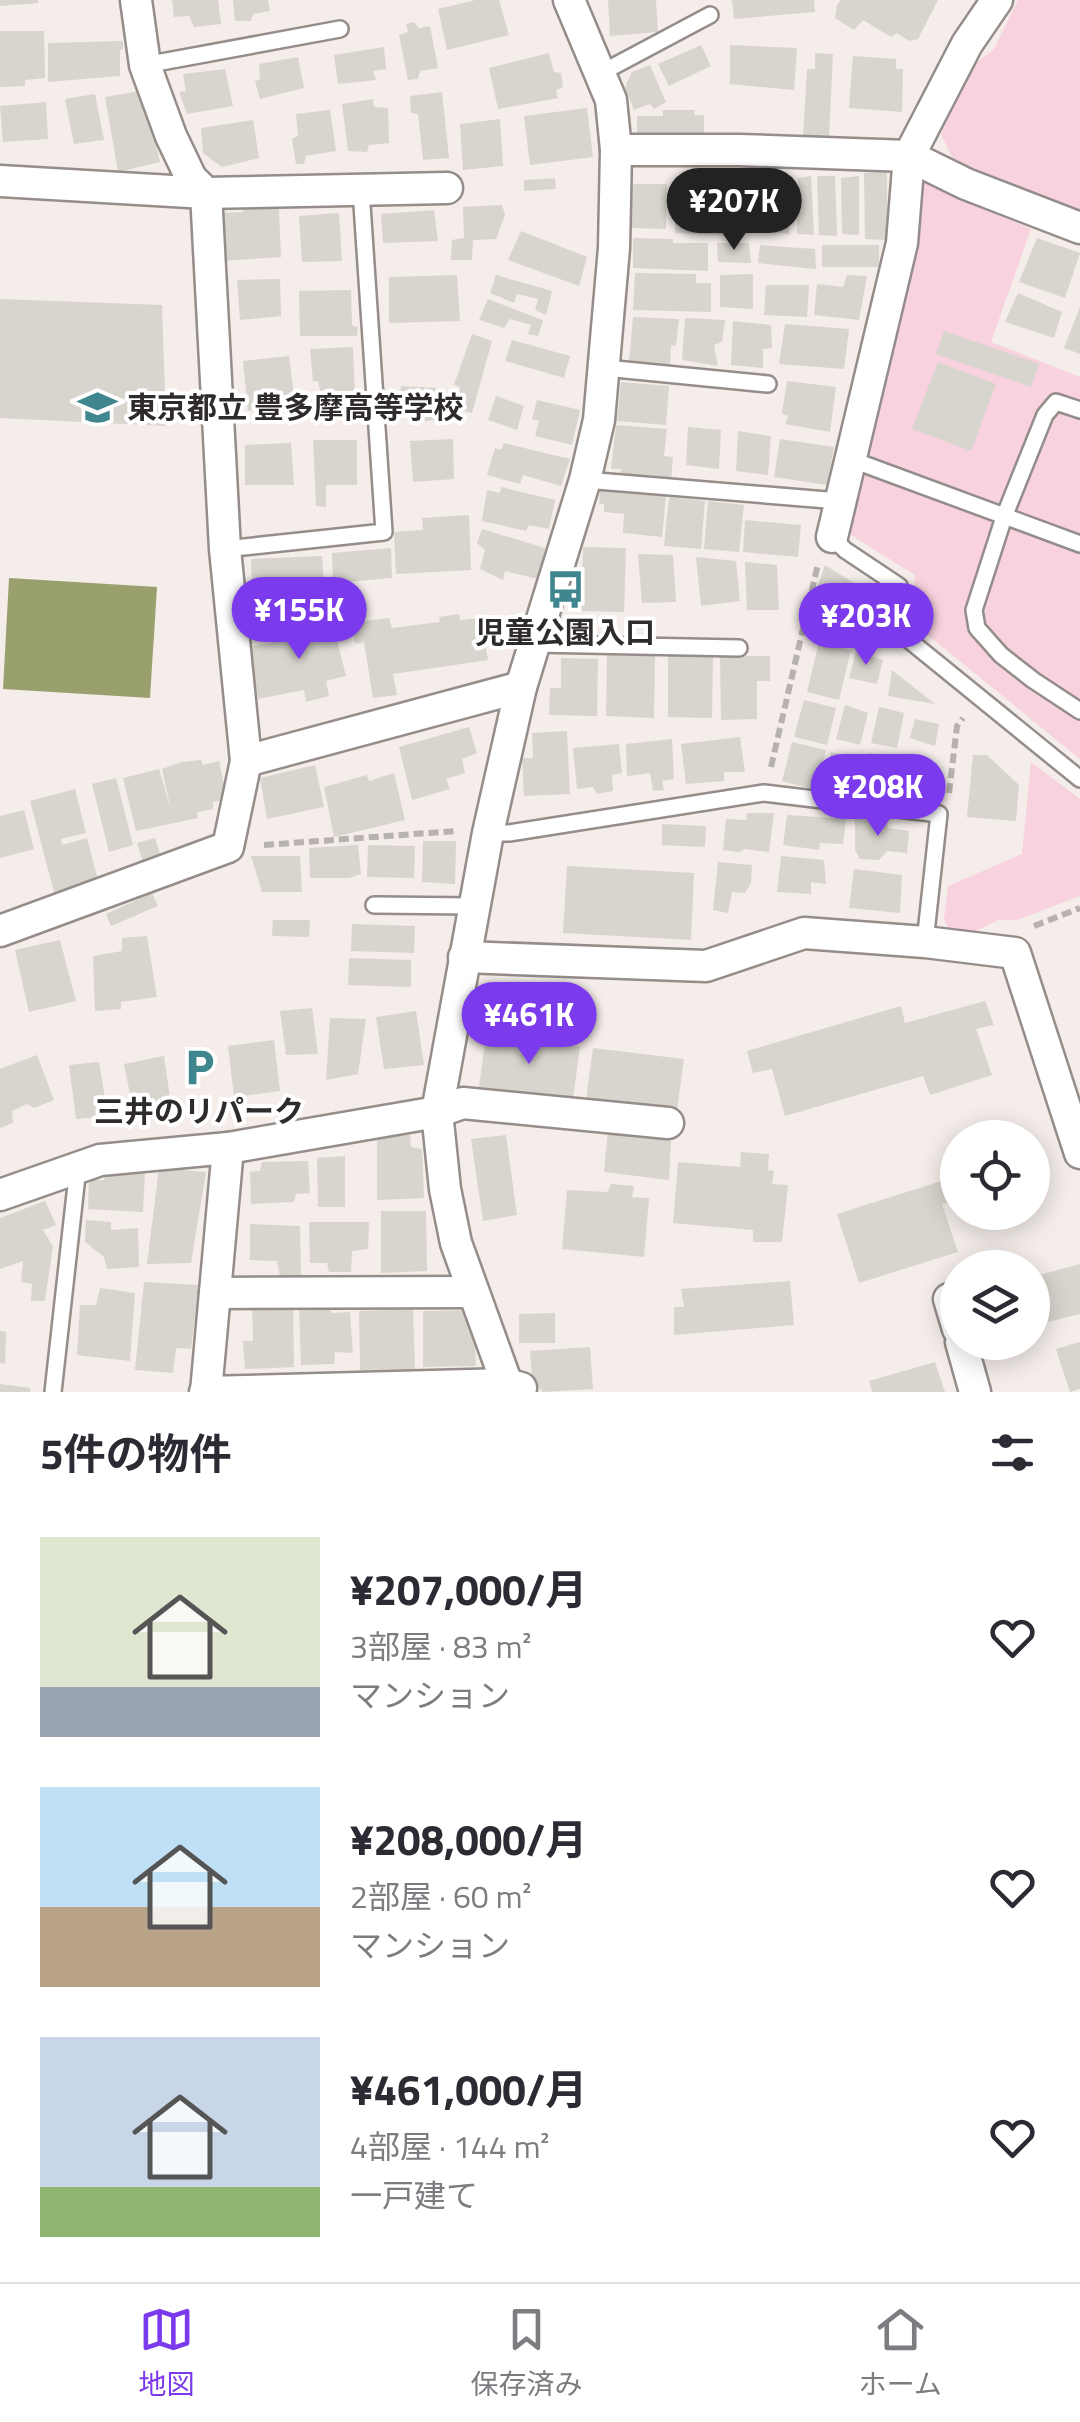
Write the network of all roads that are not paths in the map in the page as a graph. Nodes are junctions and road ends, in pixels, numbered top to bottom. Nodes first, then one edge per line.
1 (136, 0) edge
2 (569, 0) edge
3 (996, 0) edge
4 (710, 15) dead end
5 (340, 28) dead end
6 (145, 64) junction
7 (601, 72) junction
8 (616, 150) junction
9 (909, 156) junction
10 (0, 181) edge
11 (447, 188) dead end
12 (361, 190) junction
13 (206, 193) junction
14 (1080, 228) edge
15 (605, 368) junction
16 (768, 384) dead end
17 (1080, 410) edge
18 (850, 459) junction
19 (585, 480) junction
20 (839, 502) junction
21 (1004, 517) junction
22 (832, 537) joint
23 (1080, 544) edge
24 (224, 548) junction
25 (535, 644) junction
26 (739, 648) dead end
27 (521, 687) junction
28 (1080, 710) edge
29 (246, 761) junction
30 (1080, 779) edge
31 (488, 832) junction
32 (374, 905) dead end
33 (475, 906) junction
34 (0, 931) edge
35 (926, 942) junction
36 (464, 957) junction
37 (437, 1112) junction
38 (668, 1123) dead end
39 (228, 1148) junction
40 (1080, 1154) edge
41 (78, 1166) junction
42 (0, 1194) edge
43 (474, 1292) junction
44 (215, 1293) junction
45 (966, 1360) edge
46 (512, 1389) edge
47 (53, 1392) edge
48 (206, 1392) edge
49 (975, 1392) edge

1 - 6 street
2 - 7 street
3 - 9 street
4 - 7 lane
5 - 6 lane
6 - 13 street
7 - 8 street
8 - 9 street
8 - 15 street
9 - 14 street
9 - 18 street
10 - 13 street
11 - 12 street
12 - 13 street
12 - 24 lane
13 - 24 street
15 - 16 lane
15 - 19 street
17 - 21 lane
18 - 20 street
18 - 21 lane
19 - 20 lane
19 - 25 street
20 - 22 street
21 - 23 lane
21 - 28 lane
22 - 30 lane
24 - 29 street
25 - 26 lane
25 - 27 street
27 - 29 street
27 - 31 street
29 - 34 street
31 - 33 street
31 - 35 lane
32 - 33 lane
33 - 36 street
35 - 36 street
35 - 40 street
36 - 37 street
37 - 38 street
37 - 39 street
37 - 43 street
39 - 41 street
39 - 44 street
41 - 42 street
41 - 47 lane
43 - 44 street
43 - 46 street
44 - 48 street
45 - 49 street
46 - 48 street

